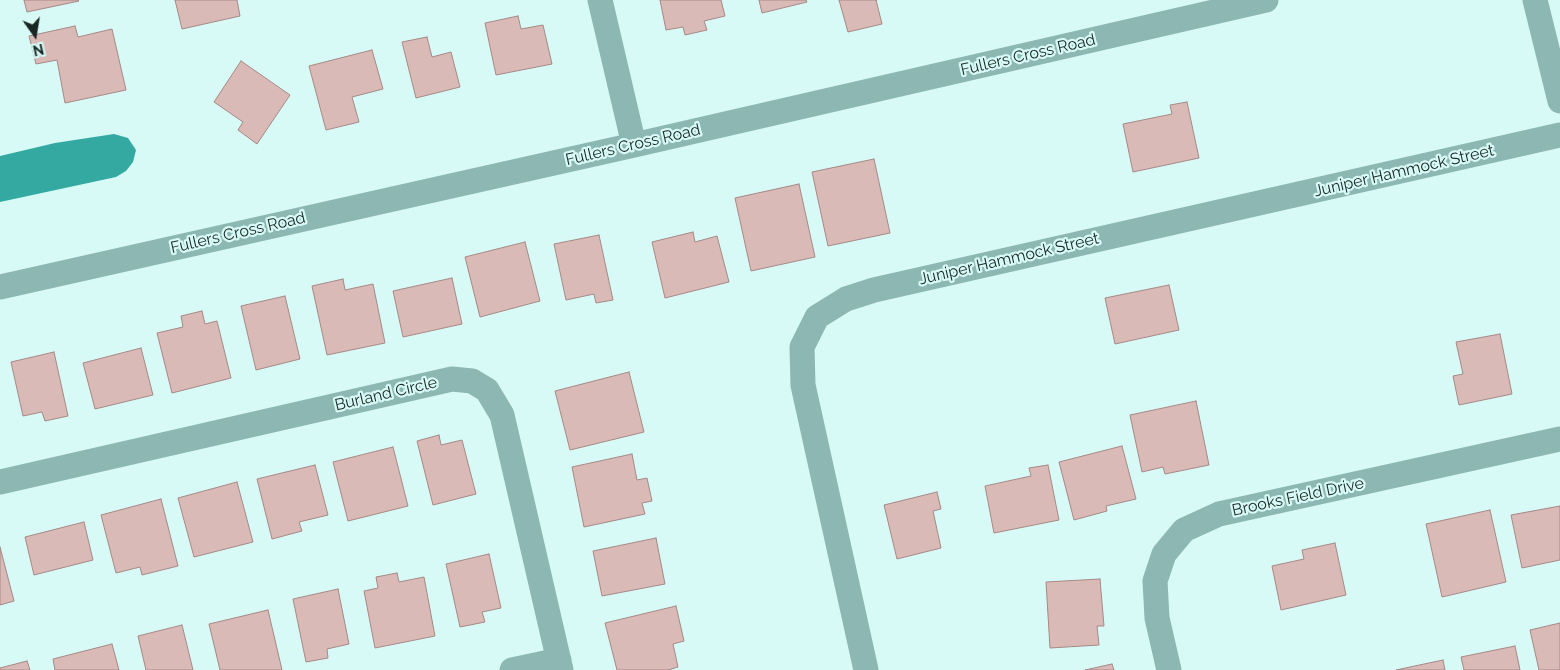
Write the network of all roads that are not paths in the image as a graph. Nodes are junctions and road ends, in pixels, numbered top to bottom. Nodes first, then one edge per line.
1 (600, 0) edge
2 (1266, 0) edge
3 (1535, 0) edge
4 (1560, 100) edge
5 (1560, 136) edge
6 (634, 145) junction
7 (0, 287) edge
8 (1560, 439) edge
9 (0, 482) edge
10 (560, 665) edge
11 (512, 670) edge
12 (866, 670) edge
13 (1169, 670) edge

1 - 6 street
2 - 6 street, Fullers Cross Road
3 - 4 street
5 - 12 street, Juniper Hammock Street
6 - 7 street, Fullers Cross Road
8 - 13 street, Brooks Field Drive
9 - 10 street, Burland Circle
10 - 11 street

